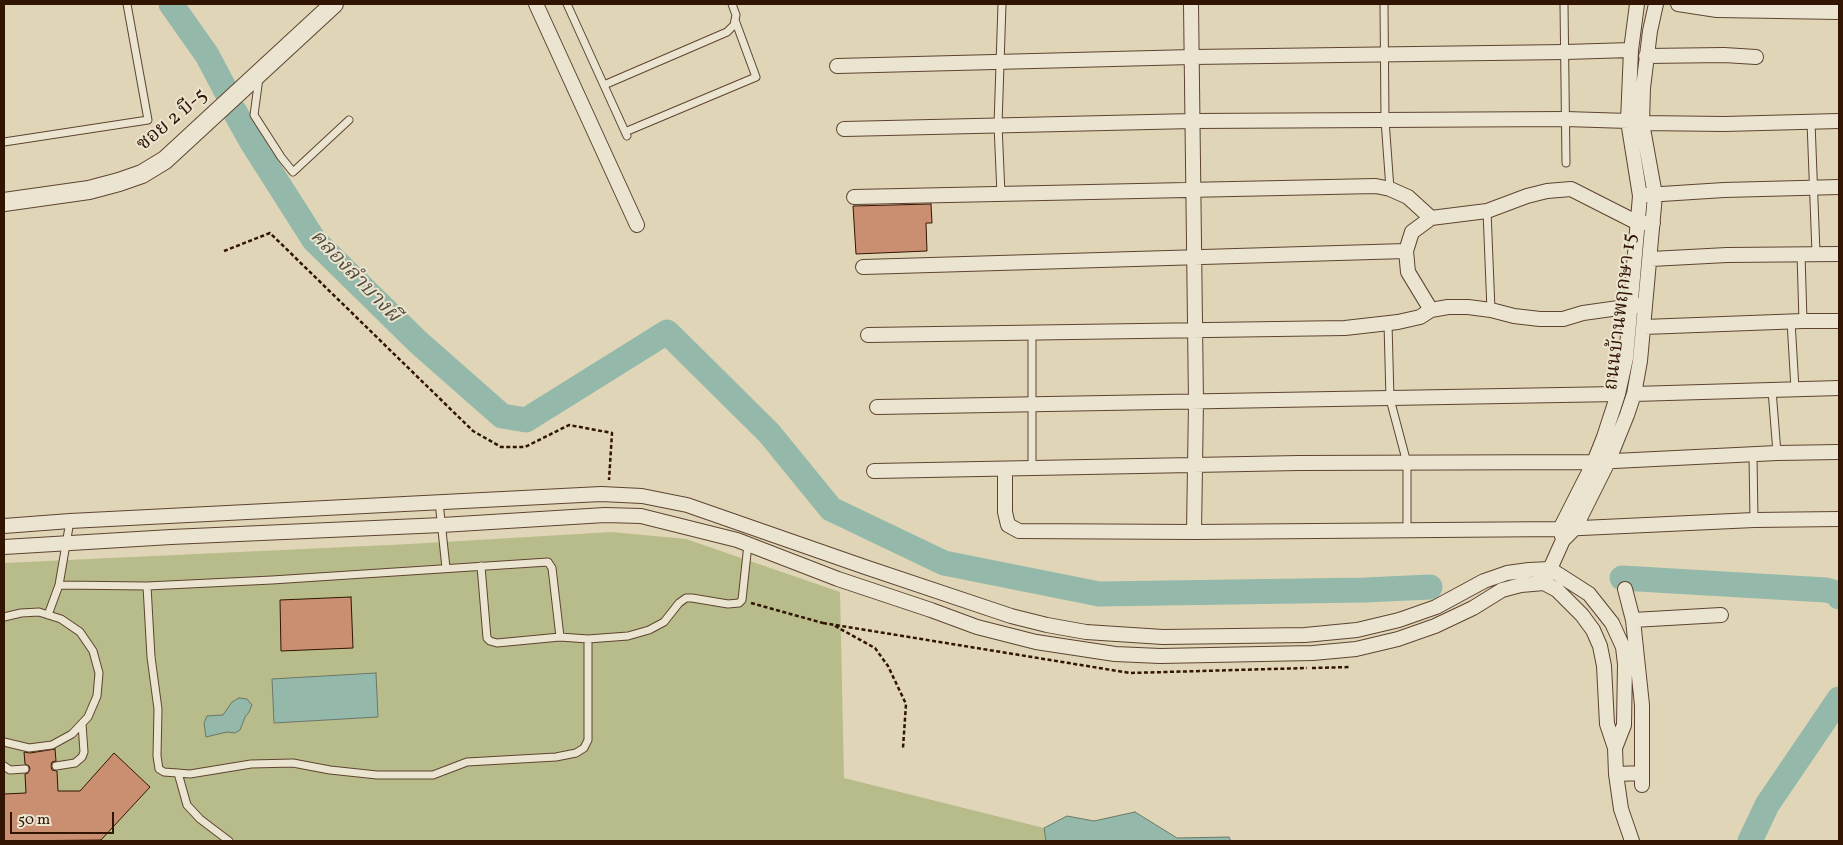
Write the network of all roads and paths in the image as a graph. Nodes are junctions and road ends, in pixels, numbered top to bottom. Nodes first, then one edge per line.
1 (127, 4) edge
2 (334, 4) edge
3 (536, 4) edge
4 (567, 4) edge
5 (732, 4) edge
6 (1002, 4) edge
7 (1192, 4) edge
8 (1384, 4) edge
9 (1564, 4) edge
10 (1637, 4) edge
11 (1656, 4) edge
12 (1678, 4) edge
13 (1817, 8) edge
14 (1839, 12) edge
15 (735, 20) junction
16 (1631, 50) junction
17 (1565, 52) junction
18 (1383, 55) junction
19 (1646, 56) junction
20 (1192, 57) junction
21 (1756, 57) dead end
22 (1000, 62) junction
23 (837, 66) dead end
24 (260, 72) junction
25 (604, 85) junction
26 (1566, 119) junction
27 (349, 120) dead end
28 (1385, 120) junction
29 (1193, 121) junction
30 (1839, 121) edge
31 (1635, 122) junction
32 (1811, 122) junction
33 (998, 125) junction
34 (844, 129) dead end
35 (4, 142) edge
36 (1566, 163) dead end
37 (1813, 187) junction
38 (1839, 187) edge
39 (1390, 189) junction
40 (1194, 190) junction
41 (1001, 194) junction
42 (1655, 195) junction
43 (854, 196) dead end
44 (1640, 196) junction
45 (4, 202) edge
46 (1487, 211) junction
47 (1431, 218) junction
48 (1638, 223) junction
49 (1653, 223) junction
50 (637, 225) dead end
51 (224, 250) dead end
52 (1406, 251) junction
53 (1816, 253) junction
54 (1800, 254) junction
55 (1839, 254) edge
56 (1194, 258) junction
57 (1651, 259) junction
58 (863, 267) dead end
59 (1631, 305) junction
60 (1646, 305) junction
61 (1431, 310) junction
62 (1491, 310) junction
63 (1797, 321) junction
64 (1839, 321) edge
65 (1388, 323) junction
66 (1644, 328) junction
67 (1195, 330) junction
68 (1032, 333) junction
69 (868, 335) dead end
70 (1839, 388) edge
71 (1795, 389) junction
72 (1772, 390) junction
73 (1618, 394) junction
74 (1634, 394) junction
75 (1390, 399) junction
76 (1196, 402) junction
77 (1032, 404) junction
78 (877, 406) dead end
79 (1839, 452) edge
80 (1776, 453) junction
81 (1753, 456) junction
82 (1594, 462) junction
83 (1608, 462) junction
84 (1407, 463) junction
85 (1195, 465) junction
86 (1032, 468) junction
87 (1004, 469) junction
88 (874, 471) dead end
89 (608, 494) junction
90 (439, 502) junction
91 (1839, 519) edge
92 (70, 520) junction
93 (1754, 520) junction
94 (442, 525) junction
95 (4, 526) edge
96 (1575, 528) junction
97 (1407, 530) junction
98 (1194, 532) junction
99 (1561, 534) junction
100 (67, 544) junction
101 (748, 544) junction
102 (4, 547) edge
103 (481, 566) junction
104 (446, 568) junction
105 (1550, 569) junction
106 (1544, 583) junction
107 (58, 585) junction
108 (147, 586) junction
109 (1625, 589) dead end
110 (742, 600) junction
111 (48, 615) junction
112 (1721, 615) dead end
113 (4, 617) edge
114 (1633, 620) junction
115 (560, 637) junction
116 (588, 639) junction
117 (82, 724) junction
118 (4, 742) edge
119 (903, 748) dead end
120 (1615, 748) junction
121 (4, 766) edge
122 (56, 766) dead end
123 (25, 769) dead end
124 (178, 773) junction
125 (1616, 774) junction
126 (229, 841) edge
127 (1632, 841) edge

1 - 35 lane
2 - 24 street, ซอย 2 บี-5
3 - 50 street
4 - 25 lane
5 - 15 lane
6 - 22 lane
7 - 20 street
8 - 18 lane
9 - 17 lane
10 - 16 street, ถนนบ้านพฤกษา 15
11 - 19 street, ถนนบ้านพฤกษา 15
12 - 13 street
13 - 14 street
15 - 25 lane
15 - 25 lane
16 - 17 street
16 - 31 street, ถนนบ้านพฤกษา 15
17 - 18 street
17 - 26 lane
18 - 20 street
18 - 28 lane
19 - 21 street
19 - 31 street, ถนนบ้านพฤกษา 15
20 - 22 street
20 - 29 street
22 - 23 street
22 - 33 lane
24 - 27 lane
24 - 45 street, ซอย 2 บี-5
26 - 28 street
26 - 31 street
26 - 36 lane
28 - 29 street
28 - 39 lane
29 - 33 street
29 - 40 street
30 - 32 street
31 - 32 street
31 - 42 street, ถนนบ้านพฤกษา 15
31 - 44 street, ถนนบ้านพฤกษา 15
32 - 37 lane
33 - 34 street
33 - 41 lane
37 - 38 street
37 - 42 street
37 - 53 lane
39 - 40 street
39 - 47 street
40 - 41 street
40 - 56 street
41 - 43 street
42 - 44 street
42 - 49 street, ถนนบ้านพฤกษา 15
44 - 48 street, ถนนบ้านพฤกษา 15
46 - 47 street
46 - 48 street
46 - 62 lane
47 - 52 street
48 - 49 street
48 - 59 street, ถนนบ้านพฤกษา 15
49 - 57 street, ถนนบ้านพฤกษา 15
51 - 89 path
52 - 56 street
52 - 61 street
53 - 54 street
53 - 55 street
54 - 57 street
54 - 63 lane
56 - 58 street
56 - 67 street
57 - 60 street, ถนนบ้านพฤกษา 15
59 - 60 street
59 - 62 street
59 - 73 street, ถนนบ้านพฤกษา 15
60 - 66 street, ถนนบ้านพฤกษา 15
61 - 62 street
61 - 65 street
63 - 64 street
63 - 66 street
63 - 71 lane
65 - 67 street
65 - 75 lane
66 - 74 street, ถนนบ้านพฤกษา 15
67 - 68 street
67 - 76 street
68 - 69 street
68 - 77 lane
70 - 71 street
71 - 72 street
72 - 74 street
72 - 80 lane
73 - 75 street
73 - 82 street, ถนนบ้านพฤกษา 15
74 - 83 street, ถนนบ้านพฤกษา 15
75 - 76 street
75 - 84 lane
76 - 77 street
76 - 85 street
77 - 78 street
77 - 86 lane
79 - 80 street
80 - 81 street
81 - 83 street
81 - 93 lane
82 - 83 street
82 - 84 street
82 - 99 street, ถนนบ้านพฤกษา 15
83 - 96 street, ถนนบ้านพฤกษา 15
84 - 85 street
84 - 97 lane
85 - 86 street
85 - 98 street
86 - 87 street
87 - 88 street
87 - 98 street
89 - 90 street
89 - 105 street
90 - 92 street
90 - 94 lane
91 - 93 street
92 - 95 street
92 - 100 lane
93 - 96 street
94 - 100 street
94 - 101 street
94 - 104 lane
96 - 99 street
97 - 98 street
97 - 99 street
99 - 105 street, ถนนบ้านพฤกษา 15
100 - 102 street
100 - 107 lane
101 - 106 street
101 - 110 lane
103 - 104 lane
103 - 115 lane
103 - 115 lane
104 - 108 lane
105 - 106 street, ถนนบ้านพฤกษา 15
105 - 120 street
106 - 120 street
107 - 108 lane
107 - 111 lane
108 - 124 lane
109 - 114 street
110 - 116 lane
110 - 119 path
111 - 113 lane
111 - 117 lane
112 - 114 street
114 - 125 street
115 - 116 lane
116 - 124 lane
117 - 118 lane
117 - 122 lane
120 - 125 street
121 - 123 lane
124 - 126 lane
125 - 127 street

